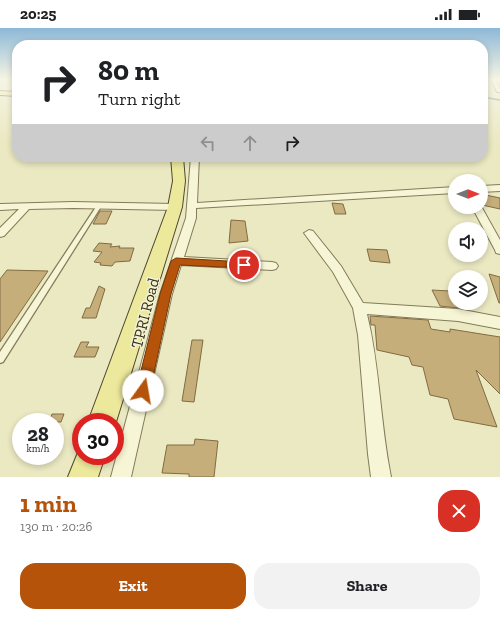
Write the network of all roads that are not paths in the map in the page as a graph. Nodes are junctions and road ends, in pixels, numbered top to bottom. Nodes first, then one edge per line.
1 (177, 162) edge
2 (194, 162) edge
3 (500, 188) edge
4 (488, 189) edge
5 (448, 190) edge
6 (100, 205) junction
7 (27, 206) junction
8 (0, 207) edge
9 (183, 207) junction
10 (481, 214) edge
11 (309, 233) dead end
12 (0, 234) edge
13 (500, 250) edge
14 (176, 261) junction
15 (272, 266) dead end
16 (359, 308) junction
17 (500, 323) edge
18 (0, 359) edge
19 (105, 413) edge
20 (87, 465) edge
21 (83, 477) edge
22 (121, 477) edge
23 (381, 477) edge

1 - 9 main road
2 - 9 street, TPRI Road
3 - 4 street
5 - 9 street
6 - 7 street
6 - 9 street
6 - 18 lane
7 - 8 street
7 - 12 street
9 - 14 street, TPRI Road
9 - 19 main road
10 - 13 street
11 - 16 street
14 - 15 street
14 - 22 street, TPRI Road
16 - 17 street
16 - 23 street
20 - 21 main road

